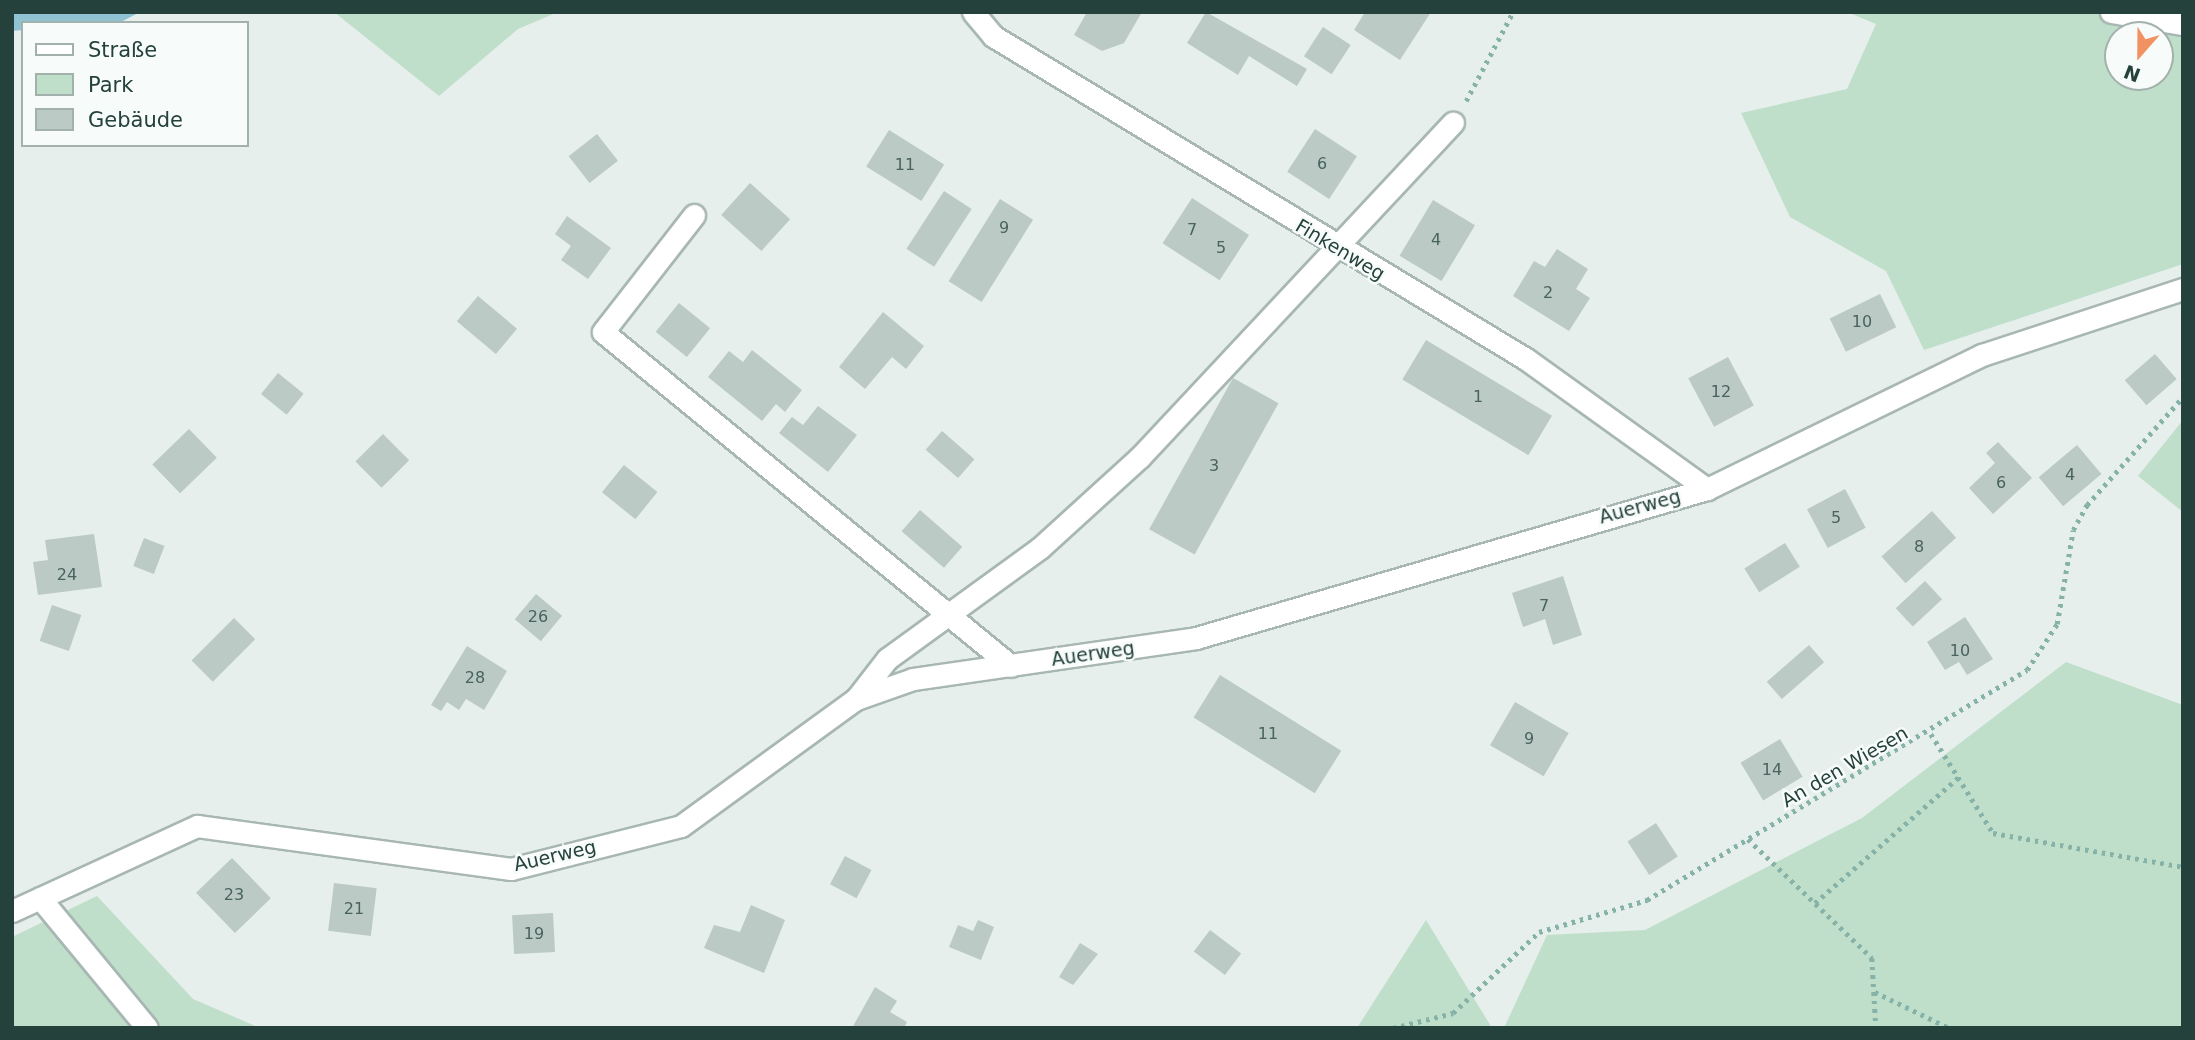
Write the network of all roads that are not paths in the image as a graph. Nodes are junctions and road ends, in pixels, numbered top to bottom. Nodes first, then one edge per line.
1 (973, 12) edge
2 (2111, 12) edge
3 (2183, 24) edge
4 (1453, 123) road end
5 (694, 215) dead end
6 (1332, 246) junction
7 (2183, 289) edge
8 (1707, 489) junction
9 (947, 611) junction
10 (1011, 666) junction
11 (856, 699) junction
12 (40, 898) junction
13 (12, 911) edge
14 (147, 1028) edge

1 - 6 street, Finkenweg
2 - 3 street
4 - 6 street
5 - 9 street
6 - 8 street, Finkenweg
6 - 9 street
7 - 8 street, Auerweg
8 - 10 street, Auerweg
9 - 10 street
9 - 11 street
10 - 11 street, Auerweg
11 - 12 street, Auerweg
12 - 13 street, Auerweg
12 - 14 street

